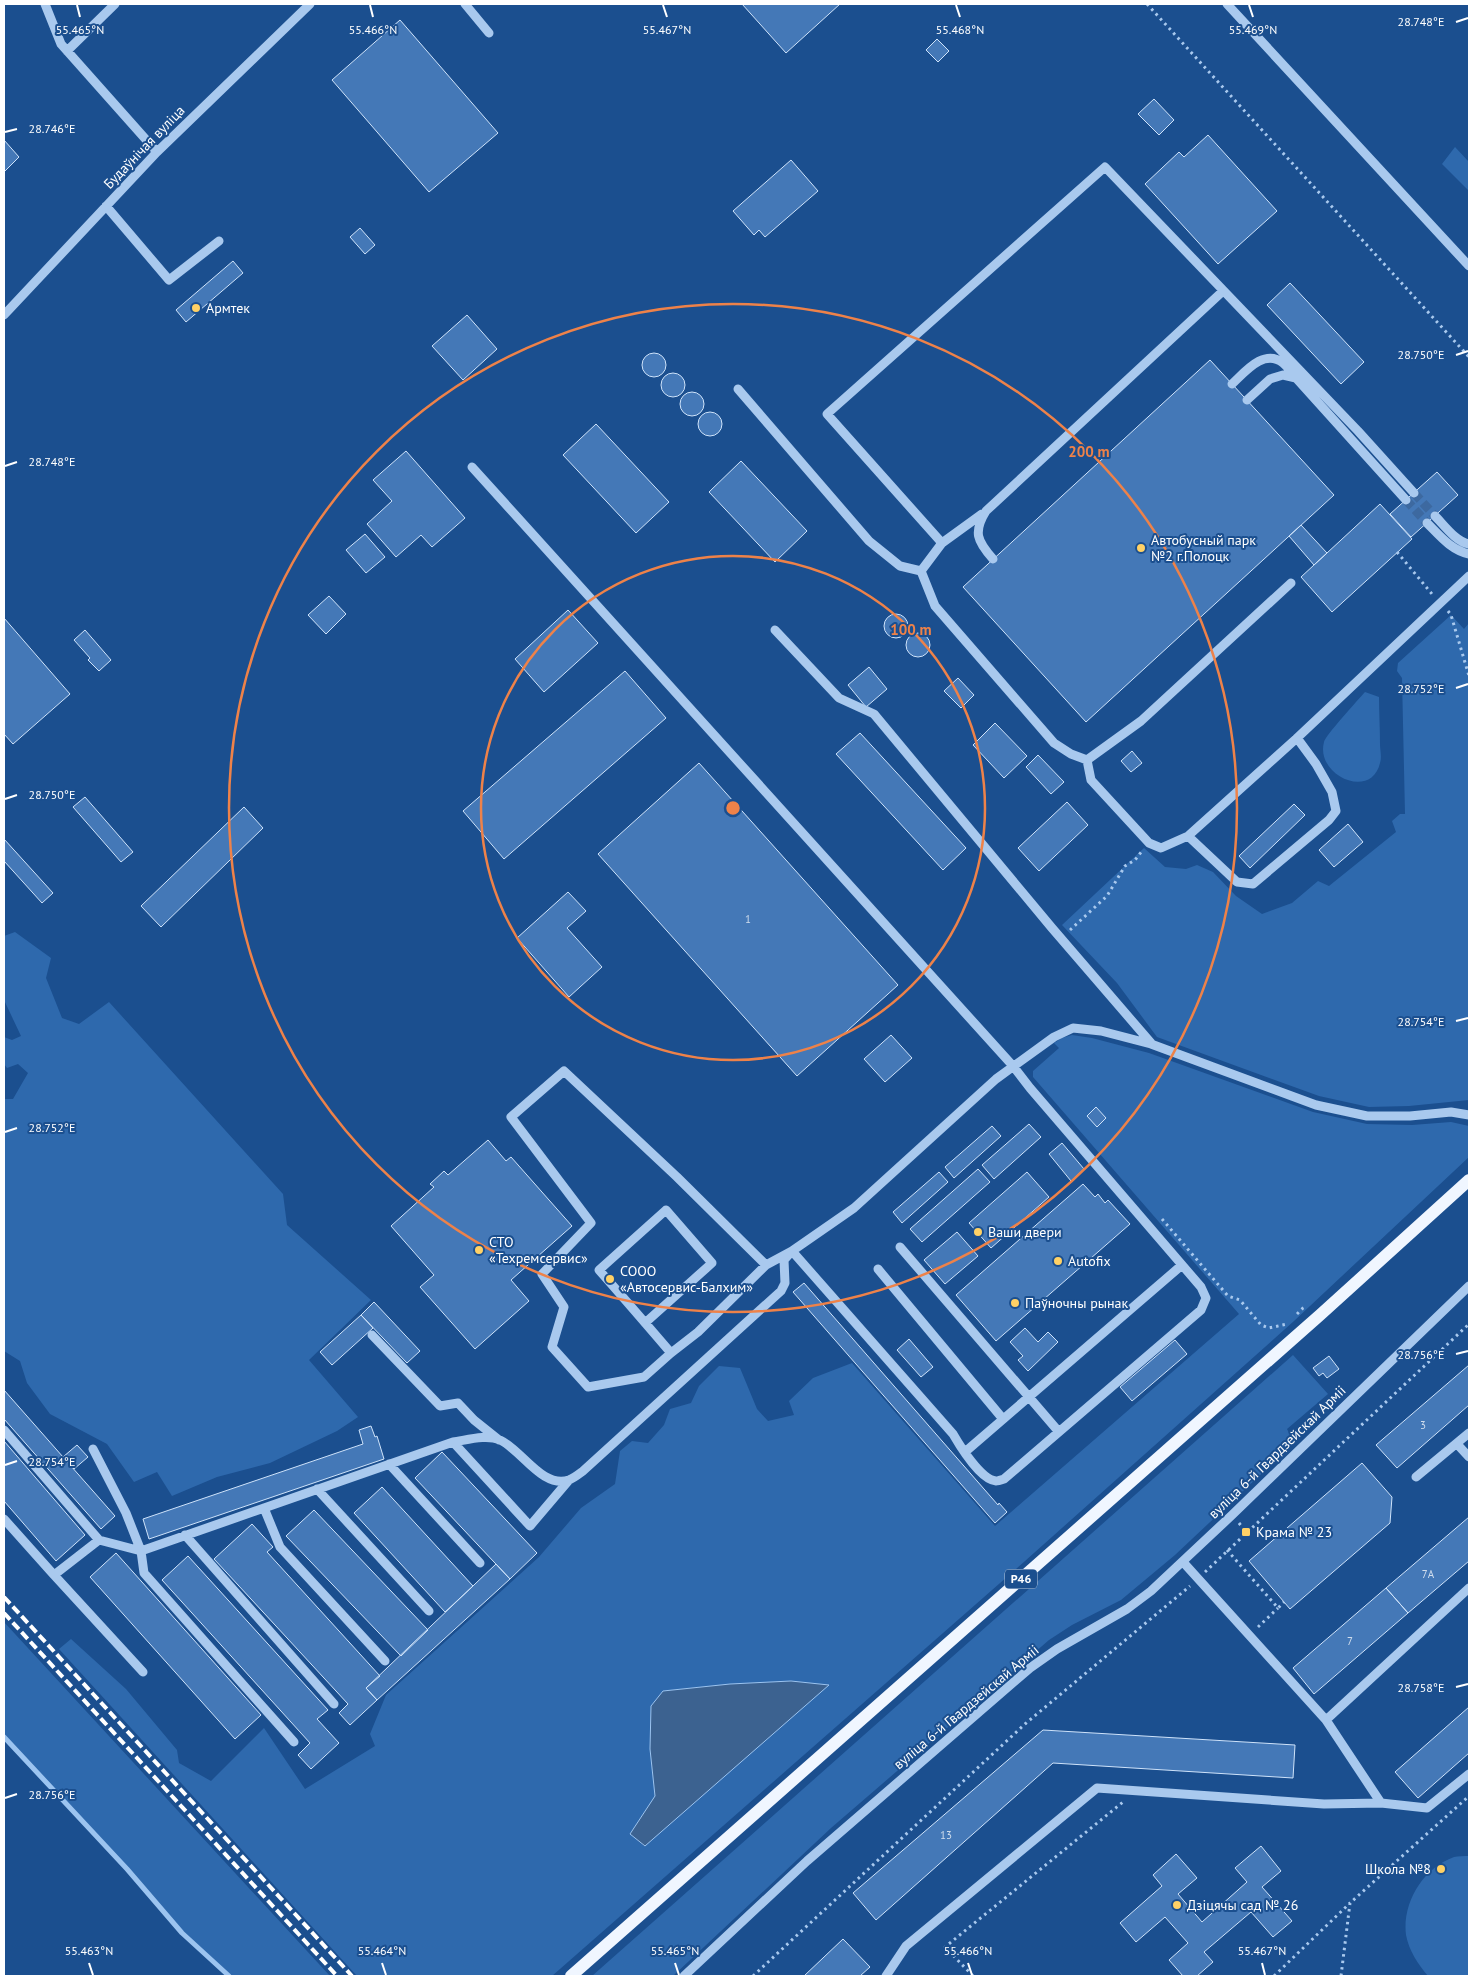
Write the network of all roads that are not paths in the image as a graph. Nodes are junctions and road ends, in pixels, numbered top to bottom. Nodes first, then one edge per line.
1 (45, 4) edge
2 (115, 4) edge
3 (310, 4) edge
4 (465, 4) edge
5 (1227, 4) edge
6 (489, 33) dead end
7 (67, 51) junction
8 (157, 152) junction
9 (106, 206) junction
10 (218, 241) dead end
11 (1469, 266) edge
12 (1223, 291) junction
13 (4, 314) edge
14 (1296, 378) junction
15 (1232, 384) dead end
16 (738, 388) dead end
17 (1247, 400) dead end
18 (472, 467) dead end
19 (1414, 493) tunnel mouth
20 (1406, 500) tunnel mouth
21 (986, 511) junction
22 (1435, 516) tunnel mouth
23 (1427, 523) tunnel mouth
24 (942, 543) junction
25 (1469, 544) edge
26 (1469, 554) edge
27 (993, 559) dead end
28 (921, 572) junction
29 (1469, 576) edge
30 (1291, 583) dead end
31 (775, 630) dead end
32 (1298, 738) junction
33 (1087, 760) junction
34 (1188, 836) junction
35 (1151, 1044) junction
36 (1013, 1066) junction
37 (1469, 1115) edge
38 (1469, 1180) edge
39 (900, 1248) dead end
40 (792, 1250) junction
41 (766, 1264) junction
42 (1182, 1265) junction
43 (878, 1269) dead end
44 (1469, 1286) edge
45 (645, 1323) junction
46 (372, 1335) dead end
47 (671, 1353) junction
48 (1030, 1396) junction
49 (1003, 1419) junction
50 (4, 1430) edge
51 (1059, 1432) junction
52 (1469, 1433) edge
53 (499, 1440) junction
54 (453, 1442) junction
55 (1457, 1444) junction
56 (92, 1449) dead end
57 (964, 1452) junction
58 (1469, 1457) edge
59 (389, 1464) junction
60 (1416, 1477) dead end
61 (569, 1480) junction
62 (317, 1489) junction
63 (264, 1508) junction
64 (4, 1519) edge
65 (185, 1535) junction
66 (98, 1540) junction
67 (141, 1551) junction
68 (480, 1562) dead end
69 (1183, 1562) junction
70 (54, 1575) junction
71 (1469, 1588) edge
72 (429, 1611) dead end
73 (385, 1661) dead end
74 (143, 1672) dead end
75 (334, 1704) dead end
76 (1326, 1720) junction
77 (294, 1742) dead end
78 (1469, 1774) edge
79 (1381, 1803) junction
80 (571, 1976) edge
81 (684, 1976) edge
82 (886, 1976) edge

1 - 7 street
2 - 7 street
3 - 8 street, Будаўнічая вуліца
4 - 6 street
5 - 11 street
7 - 8 street
8 - 9 street, Будаўнічая вуліца
9 - 10 street
9 - 13 street, Будаўнічая вуліца
12 - 19 street
12 - 21 street
12 - 24 street
14 - 15 street
14 - 17 street
14 - 20 street
16 - 28 street
18 - 36 street
21 - 24 street
21 - 27 street
22 - 25 street
23 - 26 street
24 - 28 street
28 - 33 street
29 - 32 street
30 - 33 street
31 - 35 street
32 - 34 street
32 - 34 street
33 - 34 street
35 - 36 street
35 - 37 street
36 - 40 street
36 - 42 street
38 - 80 main road, Р46
39 - 48 street
40 - 41 street
40 - 57 street
40 - 61 street
41 - 47 street
41 - 47 street
42 - 48 street
42 - 51 street
43 - 49 street
44 - 69 street, вуліца 6-й Гвардзейскай Арміі
45 - 45 street
45 - 47 street
46 - 53 street
48 - 49 street
48 - 51 street
49 - 57 street
50 - 66 street
51 - 57 street
52 - 55 street
53 - 54 street
53 - 61 street
54 - 59 street
54 - 61 street
55 - 58 street
55 - 60 street
56 - 67 street
59 - 62 street
59 - 68 street
62 - 63 street
62 - 72 street
63 - 65 street
63 - 73 street
64 - 70 street
65 - 67 street
65 - 75 street
66 - 67 street
66 - 70 street
67 - 77 street
69 - 76 street
69 - 81 street, вуліца 6-й Гвардзейскай Арміі
70 - 74 street
71 - 76 street
76 - 79 street
78 - 79 street
79 - 82 street

